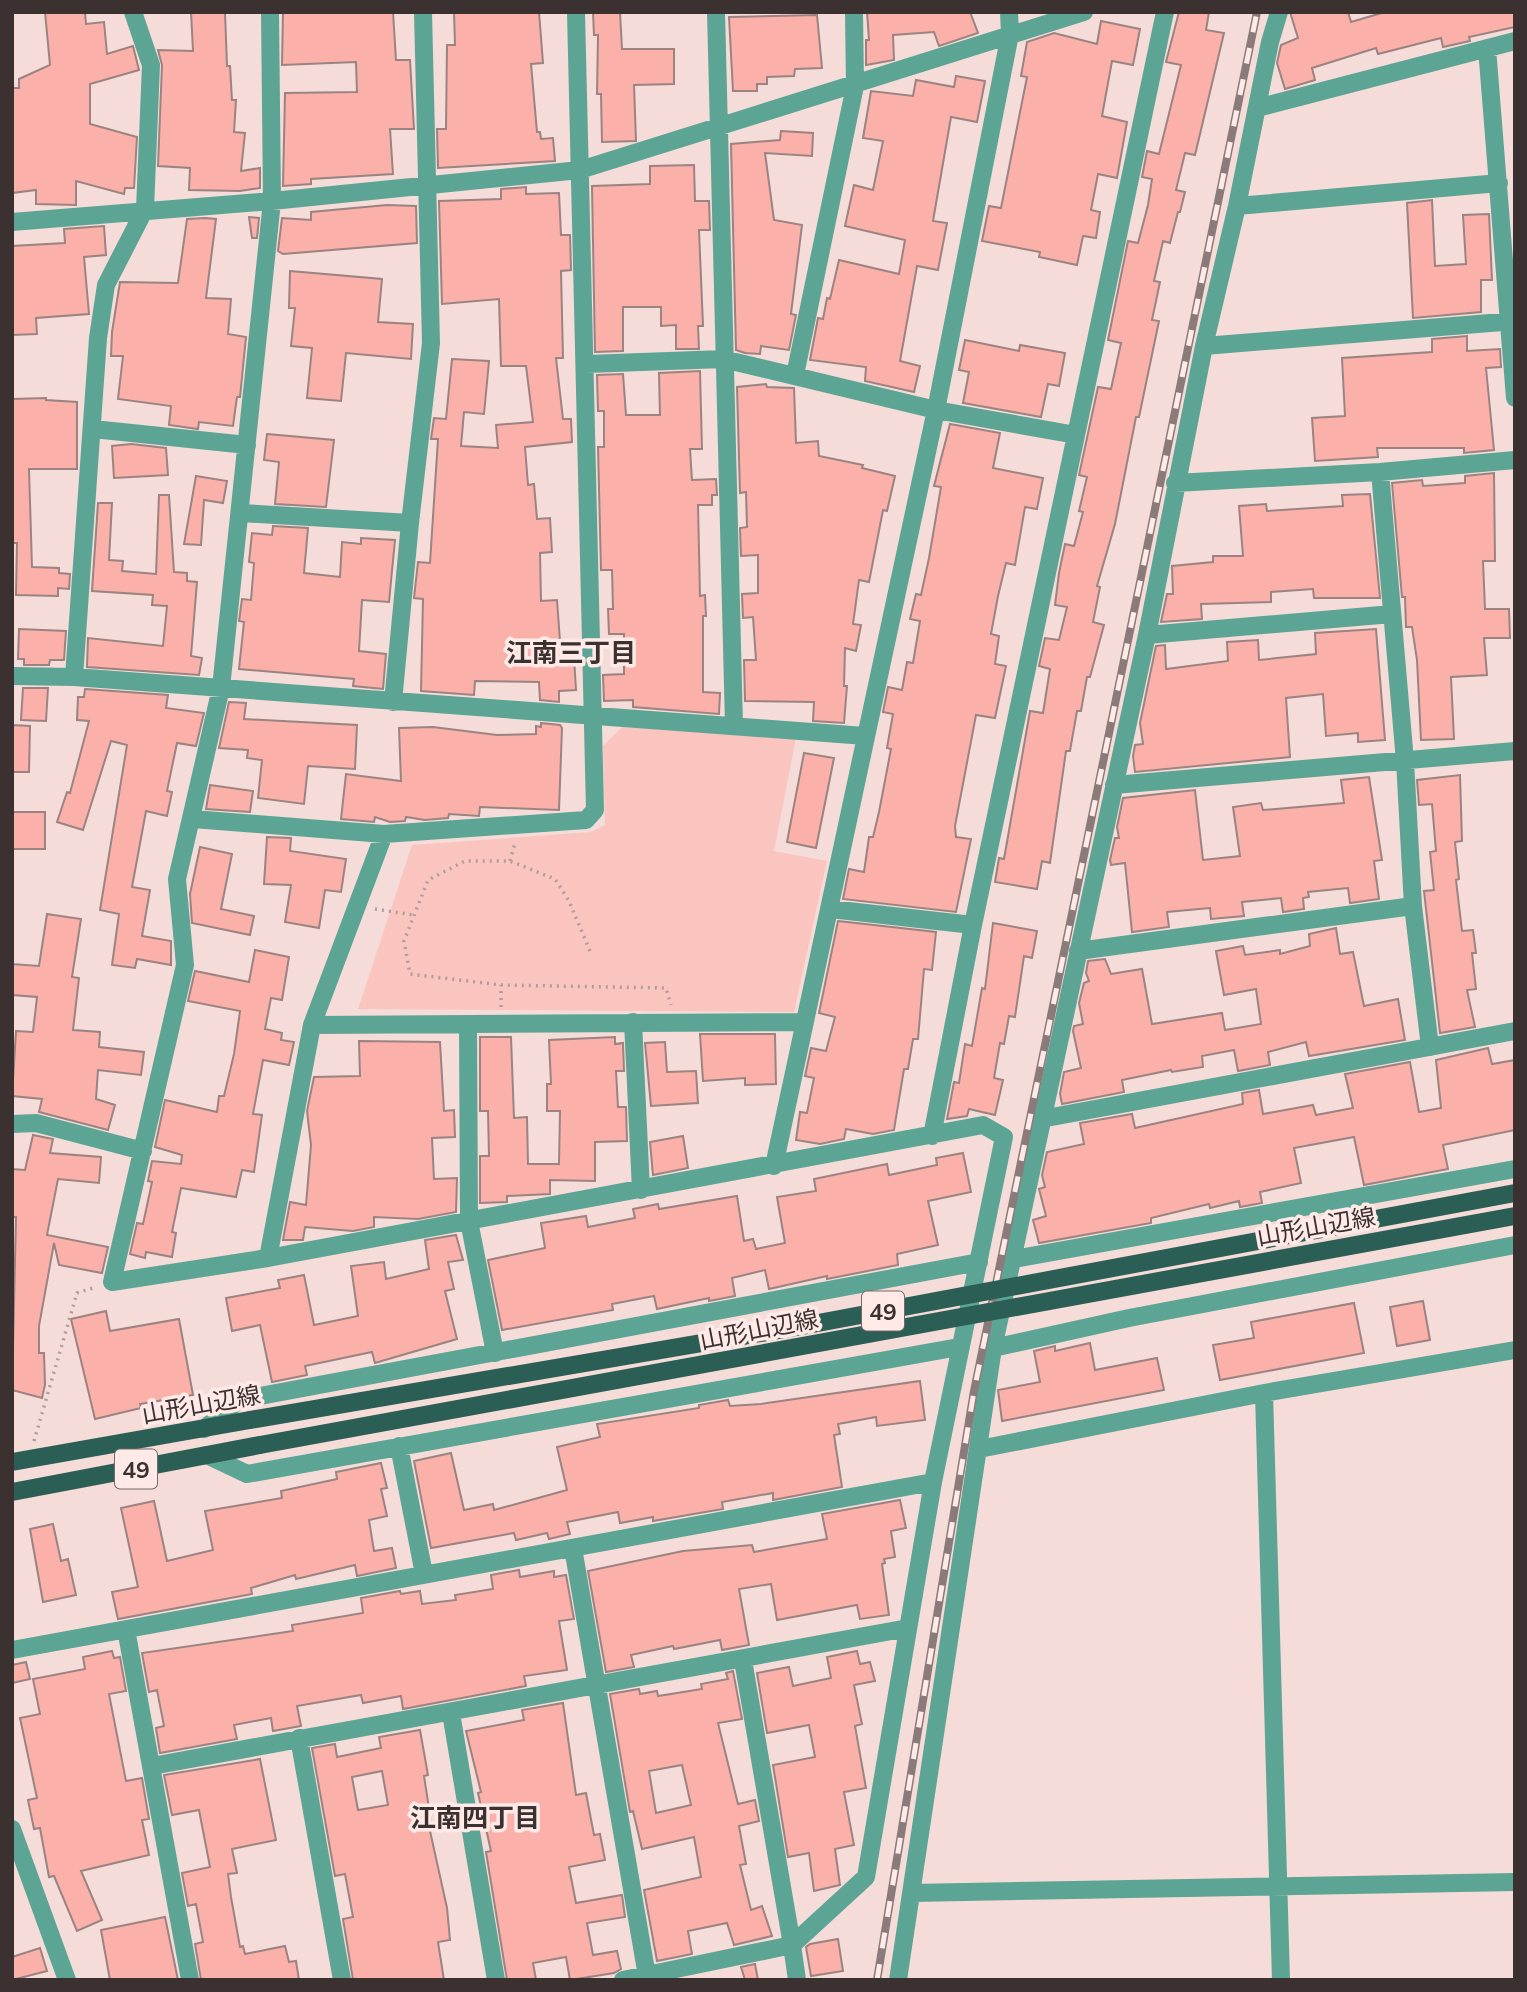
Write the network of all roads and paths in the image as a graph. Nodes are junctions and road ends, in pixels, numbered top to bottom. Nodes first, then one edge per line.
1 (133, 12) edge
2 (270, 12) edge
3 (424, 12) edge
4 (576, 12) edge
5 (716, 12) edge
6 (853, 12) edge
7 (1009, 12) edge
8 (1084, 12) edge
9 (1165, 12) edge
10 (1279, 12) edge
11 (1010, 34) junction
12 (1515, 41) edge
13 (1487, 48) junction
14 (855, 86) junction
15 (1256, 108) junction
16 (720, 125) junction
17 (580, 170) junction
18 (1499, 183) junction
19 (428, 185) junction
20 (272, 201) junction
21 (1237, 205) junction
22 (145, 209) junction
23 (12, 222) edge
24 (1512, 321) edge
25 (1203, 346) junction
26 (723, 359) junction
27 (587, 364) junction
28 (795, 375) junction
29 (1515, 398) edge
30 (936, 410) junction
31 (93, 429) junction
32 (1076, 435) junction
33 (247, 445) junction
34 (1515, 460) edge
35 (1380, 472) junction
36 (1175, 482) junction
37 (241, 513) junction
38 (410, 523) junction
39 (1392, 614) junction
40 (1147, 635) junction
41 (12, 676) edge
42 (74, 677) junction
43 (221, 688) junction
44 (393, 702) junction
45 (594, 718) junction
46 (734, 725) junction
47 (864, 736) junction
48 (1515, 751) edge
49 (1405, 761) junction
50 (1114, 785) junction
51 (193, 819) junction
52 (383, 834) junction
53 (1413, 906) junction
54 (357, 907) junction
55 (830, 909) junction
56 (414, 915) junction
57 (973, 925) junction
58 (1079, 950) junction
59 (590, 951) dead end
60 (667, 988) dead end
61 (633, 1022) junction
62 (804, 1022) junction
63 (313, 1025) junction
64 (468, 1026) junction
65 (1515, 1031) edge
66 (1430, 1047) junction
67 (1041, 1119) junction
68 (12, 1124) edge
69 (932, 1136) junction
70 (143, 1151) junction
71 (774, 1166) junction
72 (1515, 1169) edge
73 (641, 1190) junction
74 (1515, 1193) edge
75 (1515, 1216) edge
76 (469, 1221) junction
77 (1515, 1245) edge
78 (268, 1258) junction
79 (1014, 1259) junction
80 (979, 1262) junction
81 (112, 1282) junction
82 (959, 1347) junction
83 (993, 1348) junction
84 (1515, 1350) edge
85 (495, 1353) junction
86 (1264, 1393) junction
87 (204, 1429) junction
88 (399, 1446) junction
89 (979, 1449) junction
90 (207, 1455) junction
91 (21, 1460) edge
92 (933, 1482) junction
93 (12, 1492) edge
94 (573, 1548) junction
95 (424, 1574) junction
96 (908, 1628) junction
97 (127, 1629) junction
98 (12, 1650) edge
99 (743, 1660) junction
100 (597, 1684) junction
101 (451, 1713) junction
102 (299, 1738) junction
103 (152, 1766) junction
104 (12, 1832) edge
105 (1515, 1882) edge
106 (1279, 1887) junction
107 (912, 1893) junction
108 (792, 1945) junction
109 (647, 1976) junction
110 (67, 1980) edge
111 (190, 1980) edge
112 (341, 1980) edge
113 (496, 1980) edge
114 (623, 1980) edge
115 (797, 1980) edge
116 (898, 1980) edge
117 (1281, 1980) edge

1 - 22 street
2 - 20 street
3 - 19 street
4 - 17 street
5 - 16 street
6 - 14 street
7 - 11 street
8 - 11 street
9 - 32 street
10 - 15 street
11 - 14 street
11 - 30 street
12 - 13 street
13 - 15 street
13 - 18 street
14 - 16 street
14 - 28 street
15 - 21 street
16 - 17 street
16 - 26 street
17 - 19 street
17 - 27 street
18 - 21 street
18 - 24 street
19 - 20 street
19 - 38 street
20 - 22 street
20 - 33 street
21 - 25 street
22 - 23 street
22 - 31 street
24 - 25 street
24 - 29 street
25 - 36 street
26 - 27 street
26 - 28 street
26 - 46 street
27 - 45 street
28 - 30 street
30 - 32 street
30 - 47 street
31 - 33 street
31 - 42 street
32 - 57 street
33 - 37 street
34 - 35 street
35 - 36 street
35 - 39 street
36 - 40 street
37 - 38 street
37 - 43 street
38 - 44 street
39 - 40 street
39 - 49 street
40 - 50 street
41 - 42 street
42 - 43 street
43 - 44 street
43 - 51 street
44 - 45 street
45 - 46 street
45 - 52 street
46 - 47 street
47 - 55 street
48 - 49 street
49 - 50 street
49 - 53 street
50 - 58 street
51 - 52 street
51 - 70 street
52 - 54 street
53 - 58 street
53 - 66 street
54 - 56 path
54 - 63 street
55 - 57 street
55 - 62 street
56 - 59 path
56 - 60 path
57 - 69 street
58 - 67 street
61 - 62 street
61 - 64 street
61 - 73 street
62 - 71 street
63 - 64 street
63 - 78 street
64 - 76 street
65 - 66 street
66 - 67 street
67 - 79 street
68 - 70 street
69 - 71 street
69 - 80 street
70 - 81 street
71 - 73 street
72 - 79 street
73 - 76 street
74 - 87 main road, 山形山辺線 / 49, bridge
75 - 90 main road, 山形山辺線 / 49, bridge
76 - 78 street
76 - 85 street
77 - 83 street
78 - 81 street
79 - 83 street
80 - 82 street
80 - 85 street
81 - 91 path
82 - 88 street
82 - 92 street
83 - 89 street
84 - 86 street
85 - 87 street
86 - 89 street
86 - 106 street
87 - 91 main road, 山形山辺線 / 49
88 - 90 street
88 - 95 street
89 - 107 street
90 - 93 main road, 山形山辺線 / 49
92 - 94 street
92 - 96 street
94 - 95 street
94 - 100 street
95 - 97 street
96 - 99 street
96 - 108 street
97 - 98 street
97 - 103 street
99 - 100 street
99 - 108 street
100 - 101 street
100 - 109 street
101 - 102 street
101 - 113 street
102 - 103 street
102 - 112 street
103 - 111 street
104 - 110 street
105 - 106 street
106 - 107 street
106 - 117 street
107 - 116 street
108 - 109 street
108 - 115 street
109 - 114 street

